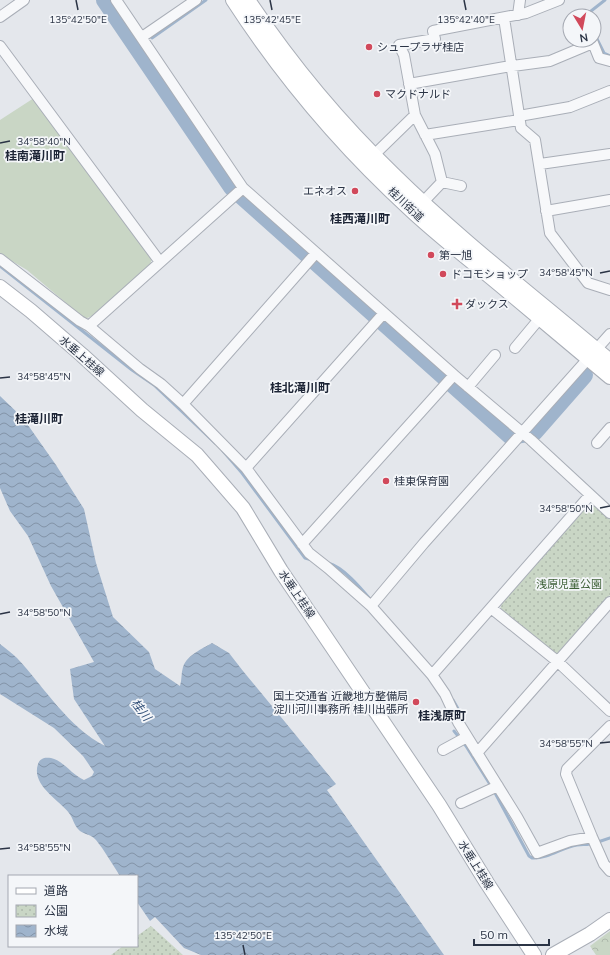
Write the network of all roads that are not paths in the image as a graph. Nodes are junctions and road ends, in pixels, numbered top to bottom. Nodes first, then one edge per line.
1 (24, 0) edge
2 (116, 0) edge
3 (196, 0) edge
4 (233, 0) edge
5 (248, 0) edge
6 (520, 0) edge
7 (559, 0) edge
8 (518, 15) junction
9 (0, 17) edge
10 (504, 18) junction
11 (142, 37) junction
12 (0, 46) edge
13 (610, 62) edge
14 (511, 67) junction
15 (409, 84) junction
16 (610, 91) edge
17 (415, 115) junction
18 (519, 118) junction
19 (425, 135) junction
20 (610, 154) edge
21 (374, 156) junction
22 (540, 164) junction
23 (442, 182) junction
24 (461, 186) dead end
25 (239, 191) junction
26 (610, 200) edge
27 (423, 202) junction
28 (546, 211) junction
29 (316, 253) junction
30 (0, 259) edge
31 (160, 262) junction
32 (0, 286) edge
33 (610, 290) edge
34 (381, 316) junction
35 (540, 318) junction
36 (89, 326) junction
37 (610, 334) edge
38 (515, 348) dead end
39 (592, 354) junction
40 (495, 355) dead end
41 (610, 361) edge
42 (454, 375) junction
43 (610, 377) edge
44 (468, 387) junction
45 (183, 404) junction
46 (610, 428) edge
47 (523, 433) junction
48 (597, 442) dead end
49 (246, 468) junction
50 (590, 495) junction
51 (610, 513) edge
52 (302, 544) junction
53 (610, 602) edge
54 (373, 604) junction
55 (491, 608) junction
56 (557, 661) junction
57 (432, 675) junction
58 (610, 711) edge
59 (610, 726) edge
60 (467, 737) junction
61 (443, 750) dead end
62 (477, 753) junction
63 (498, 786) junction
64 (461, 802) dead end
65 (592, 837) junction
66 (610, 871) edge
67 (610, 920) edge
68 (534, 955) edge
69 (553, 955) edge

1 - 9 street
2 - 11 street
3 - 11 street
4 - 35 street, 桂川街道
5 - 21 street, 桂川街道
6 - 8 street
7 - 8 street
8 - 10 street
10 - 14 street
10 - 15 street
11 - 25 street
12 - 31 street
13 - 14 street
14 - 15 street
14 - 18 street
15 - 17 street
16 - 18 street
17 - 19 street
17 - 21 street
18 - 19 street
18 - 22 street
19 - 23 street
20 - 22 street
21 - 27 street, 桂川街道
22 - 28 street
23 - 24 street
23 - 27 street
25 - 29 street
25 - 31 street
26 - 28 street
27 - 39 street, 桂川街道
28 - 33 street
29 - 34 street
29 - 45 street
30 - 36 street
31 - 36 street
32 - 68 street, 水垂上桂線
34 - 42 street
34 - 49 street
35 - 38 street
35 - 39 street, 桂川街道
36 - 45 street
37 - 39 street
39 - 41 street, 桂川街道
39 - 43 street, 桂川街道
39 - 47 street
40 - 44 street
42 - 44 street
42 - 52 street
44 - 47 street
45 - 49 street
46 - 48 street
47 - 50 street
47 - 54 street
49 - 52 street
50 - 51 street
50 - 55 street
52 - 54 street
53 - 56 street
54 - 57 street
55 - 56 street
55 - 57 street
56 - 58 street
56 - 62 street
57 - 60 street
59 - 65 street
60 - 61 street
60 - 62 street
62 - 63 street
63 - 64 street
63 - 65 street
65 - 66 street
67 - 69 street

